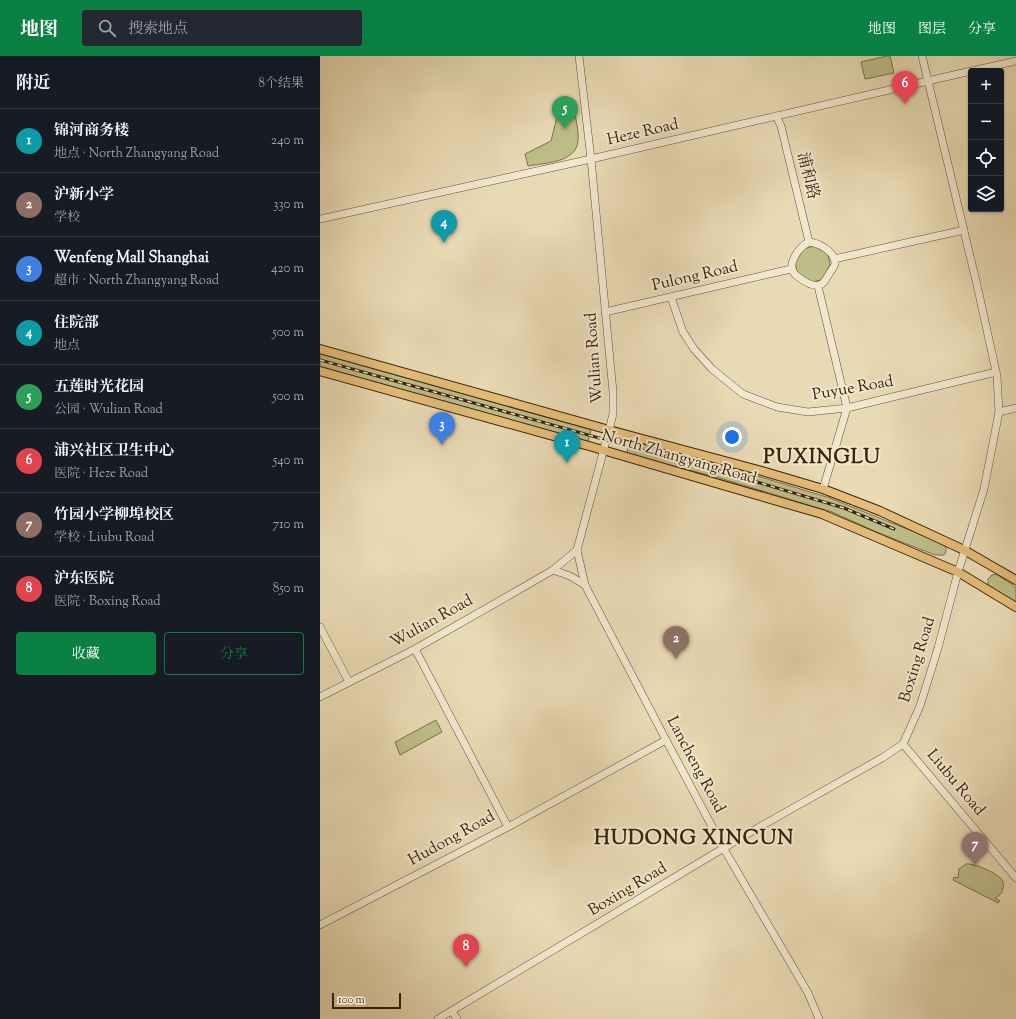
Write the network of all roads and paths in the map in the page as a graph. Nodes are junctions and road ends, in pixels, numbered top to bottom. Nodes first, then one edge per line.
1 (579, 56) edge
2 (922, 56) edge
3 (1016, 61) edge
4 (985, 68) edge
5 (968, 72) edge
6 (929, 81) junction
7 (776, 116) junction
8 (590, 159) junction
9 (320, 219) edge
10 (964, 230) junction
11 (809, 242) junction
12 (834, 259) junction
13 (791, 269) junction
14 (818, 286) junction
15 (671, 297) junction
16 (605, 312) junction
17 (320, 349) edge
18 (320, 371) edge
19 (996, 372) junction
20 (847, 408) junction
21 (1016, 408) edge
22 (999, 412) junction
23 (609, 430) junction
24 (604, 451) junction
25 (823, 489) junction
26 (577, 550) junction
27 (964, 550) junction
28 (553, 570) junction
29 (958, 572) junction
30 (1016, 580) edge
31 (585, 585) junction
32 (1016, 607) edge
33 (320, 627) edge
34 (415, 649) junction
35 (349, 682) junction
36 (320, 697) edge
37 (666, 740) junction
38 (903, 744) junction
39 (508, 827) junction
40 (724, 849) junction
41 (1016, 878) edge
42 (320, 924) edge
43 (452, 1011) junction
44 (438, 1019) edge
45 (456, 1019) edge
46 (819, 1019) edge

1 - 8 street, Wulian Road
2 - 6 street, Boxing Road
3 - 4 street, Heze Road
5 - 6 street, Heze Road
6 - 7 street, Heze Road
6 - 10 street, Boxing Road
7 - 8 street, Heze Road
7 - 11 street, 浦和路
8 - 9 street, Heze Road
8 - 16 street, Wulian Road
10 - 12 street
10 - 19 street, Boxing Road
11 - 12 street
11 - 13 street
12 - 14 street
13 - 14 street
13 - 15 street, Pulong Road
14 - 20 street
15 - 16 street, Pulong Road
15 - 20 street, Puyue Road
16 - 23 street, Wulian Road
17 - 23 main road, North Zhangyang Road
18 - 24 main road, North Zhangyang Road
19 - 20 street, Puyue Road
19 - 22 street, Boxing Road
20 - 25 street
21 - 22 street
22 - 27 street, Boxing Road
23 - 24 street, Wulian Road
23 - 25 main road, North Zhangyang Road
24 - 26 street, Wulian Road
24 - 29 main road, North Zhangyang Road
25 - 27 main road, North Zhangyang Road
26 - 28 street, Wulian Road
26 - 31 street, Lancheng Road
27 - 29 street, Boxing Road
27 - 30 main road, North Zhangyang Road
28 - 31 street
28 - 34 street, Wulian Road
29 - 32 main road, North Zhangyang Road
29 - 38 street, Boxing Road
31 - 37 street, Lancheng Road
33 - 35 street
34 - 35 street, Wulian Road
34 - 39 street, Hudong Road
35 - 36 street, Wulian Road
37 - 39 street
37 - 40 street, Lancheng Road
38 - 40 street, Boxing Road
38 - 41 street, Liubu Road
39 - 42 street, Hudong Road
40 - 43 street, Boxing Road
40 - 46 street, Lancheng Road
43 - 44 street, Boxing Road
43 - 45 street

